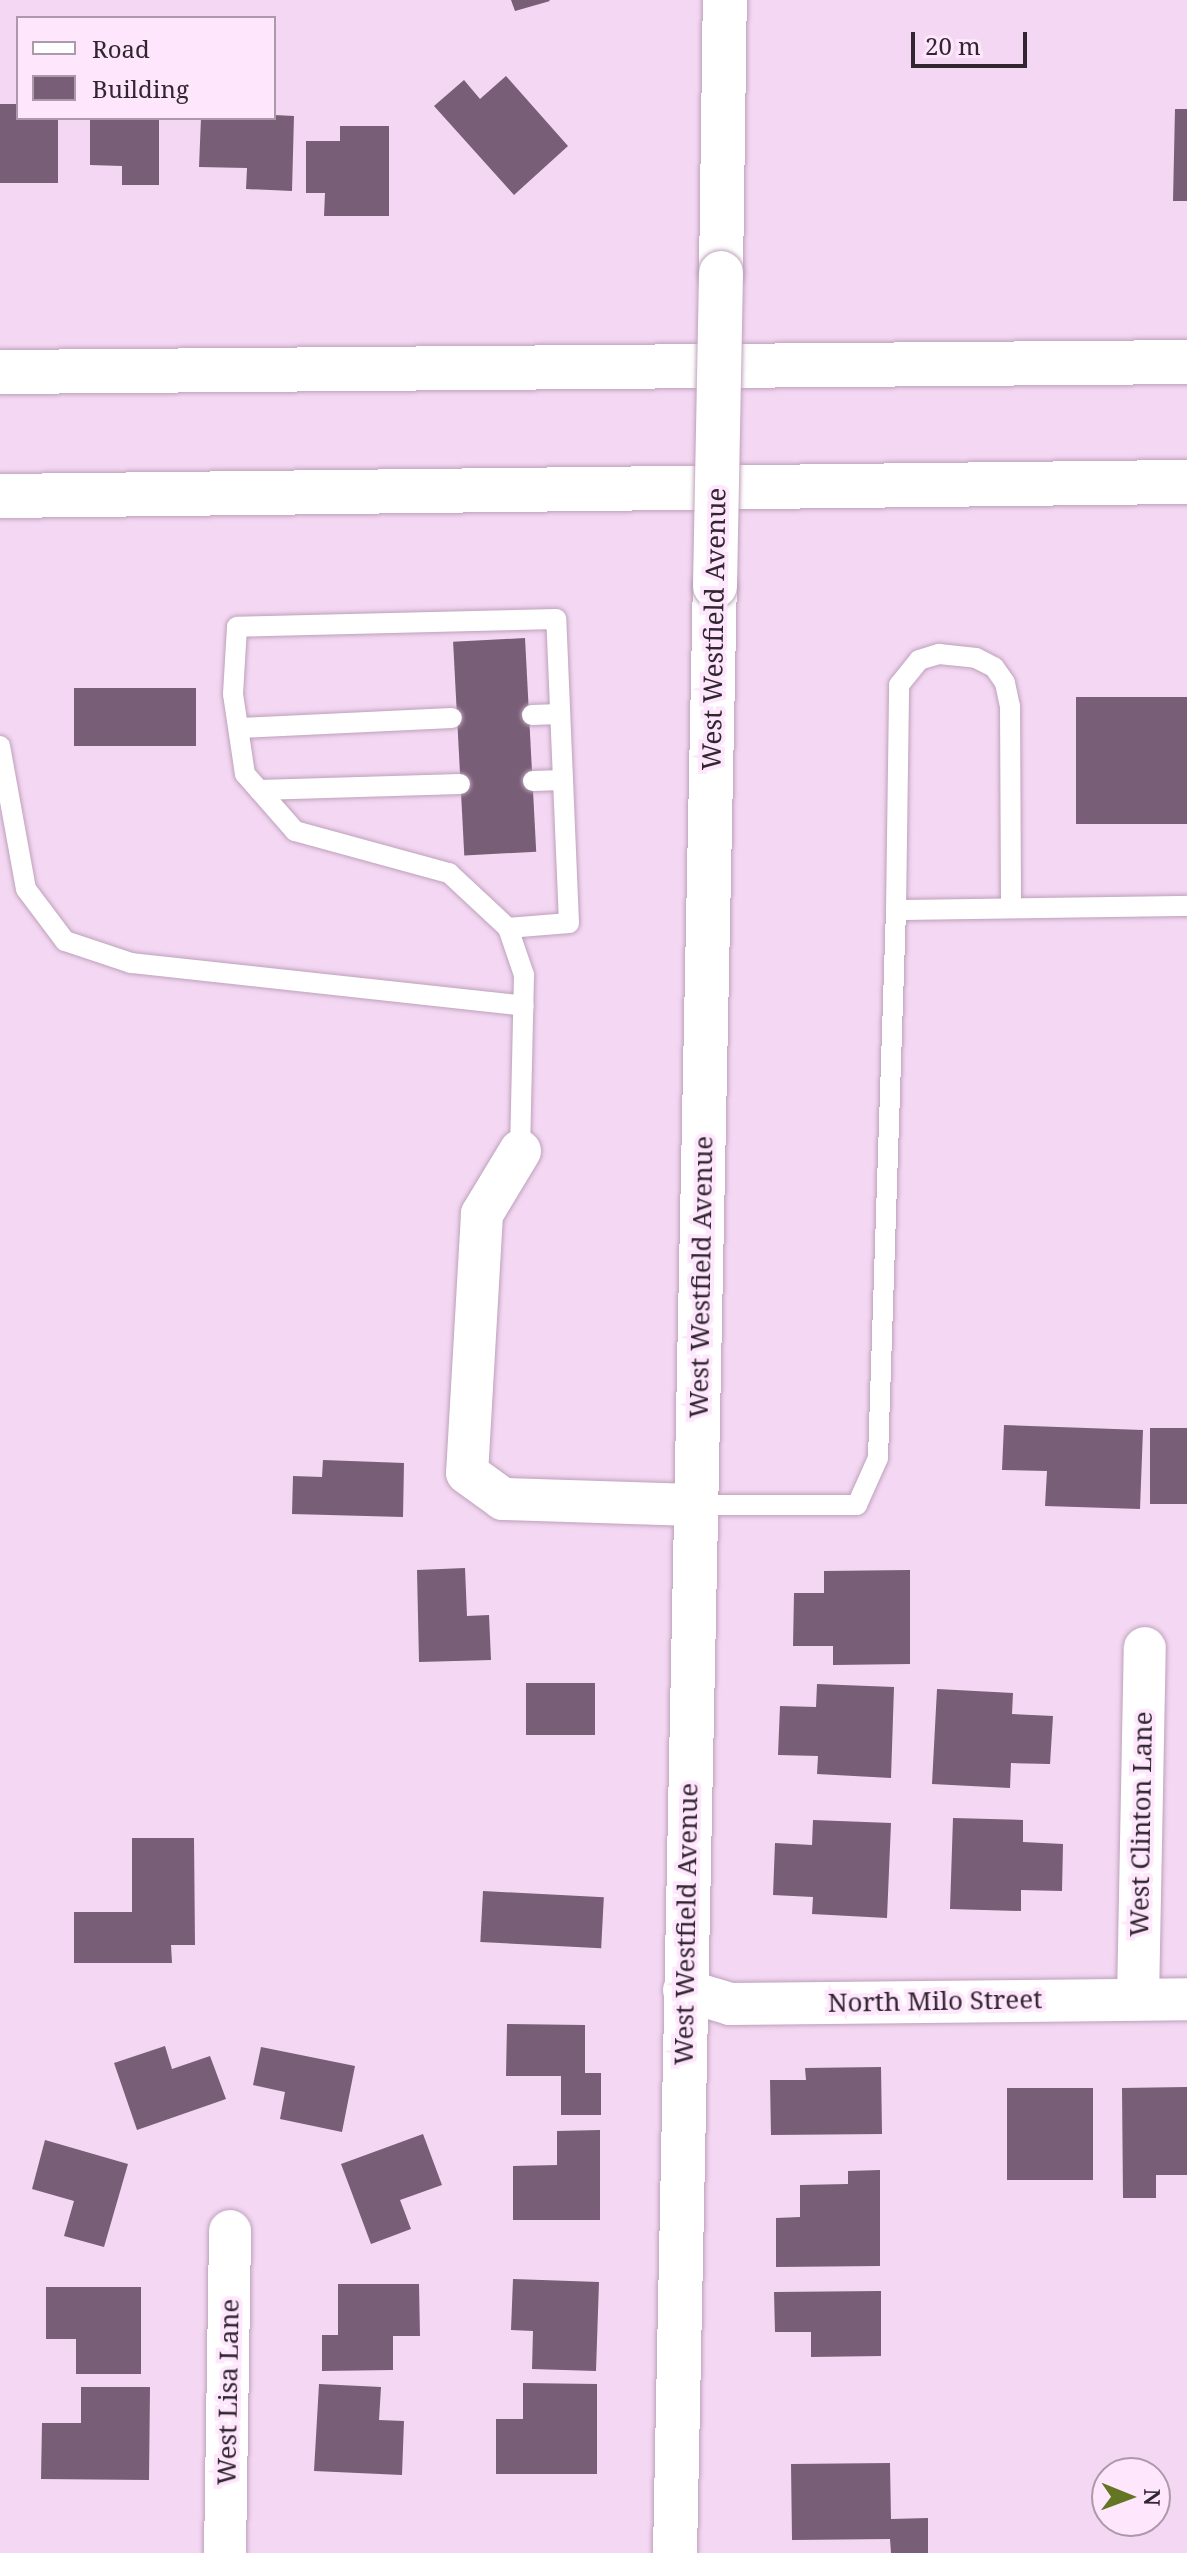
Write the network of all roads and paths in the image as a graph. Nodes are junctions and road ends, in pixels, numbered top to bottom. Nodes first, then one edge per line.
1 (725, 0) edge
2 (1187, 362) edge
3 (0, 372) edge
4 (1187, 482) edge
5 (0, 496) edge
6 (560, 714) junction
7 (532, 715) dead end
8 (452, 718) dead end
9 (240, 728) junction
10 (0, 746) edge
11 (563, 780) junction
12 (533, 781) dead end
13 (460, 784) dead end
14 (259, 790) junction
15 (1187, 906) edge
16 (1011, 908) junction
17 (896, 910) junction
18 (508, 928) junction
19 (524, 1006) junction
20 (520, 1151) joint
21 (696, 1505) junction
22 (1145, 1648) dead end
23 (684, 1990) junction
24 (1138, 1999) junction
25 (1187, 1999) edge
26 (230, 2231) dead end
27 (225, 2553) edge
28 (675, 2553) edge

1 - 21 main road, West Westfield Avenue, bridge
2 - 3 main road
4 - 5 main road
6 - 7 lane
6 - 9 lane
6 - 11 lane
8 - 9 lane
9 - 14 lane
10 - 19 lane
11 - 12 lane
11 - 18 lane
13 - 14 lane
14 - 18 lane
15 - 16 lane
16 - 17 lane
16 - 17 lane
17 - 21 lane
18 - 19 lane
19 - 20 lane
20 - 21 street
21 - 23 main road, West Westfield Avenue
22 - 24 street, West Clinton Lane
23 - 24 street, North Milo Street
23 - 28 main road, West Westfield Avenue
24 - 25 street, North Milo Street
26 - 27 street, West Lisa Lane

